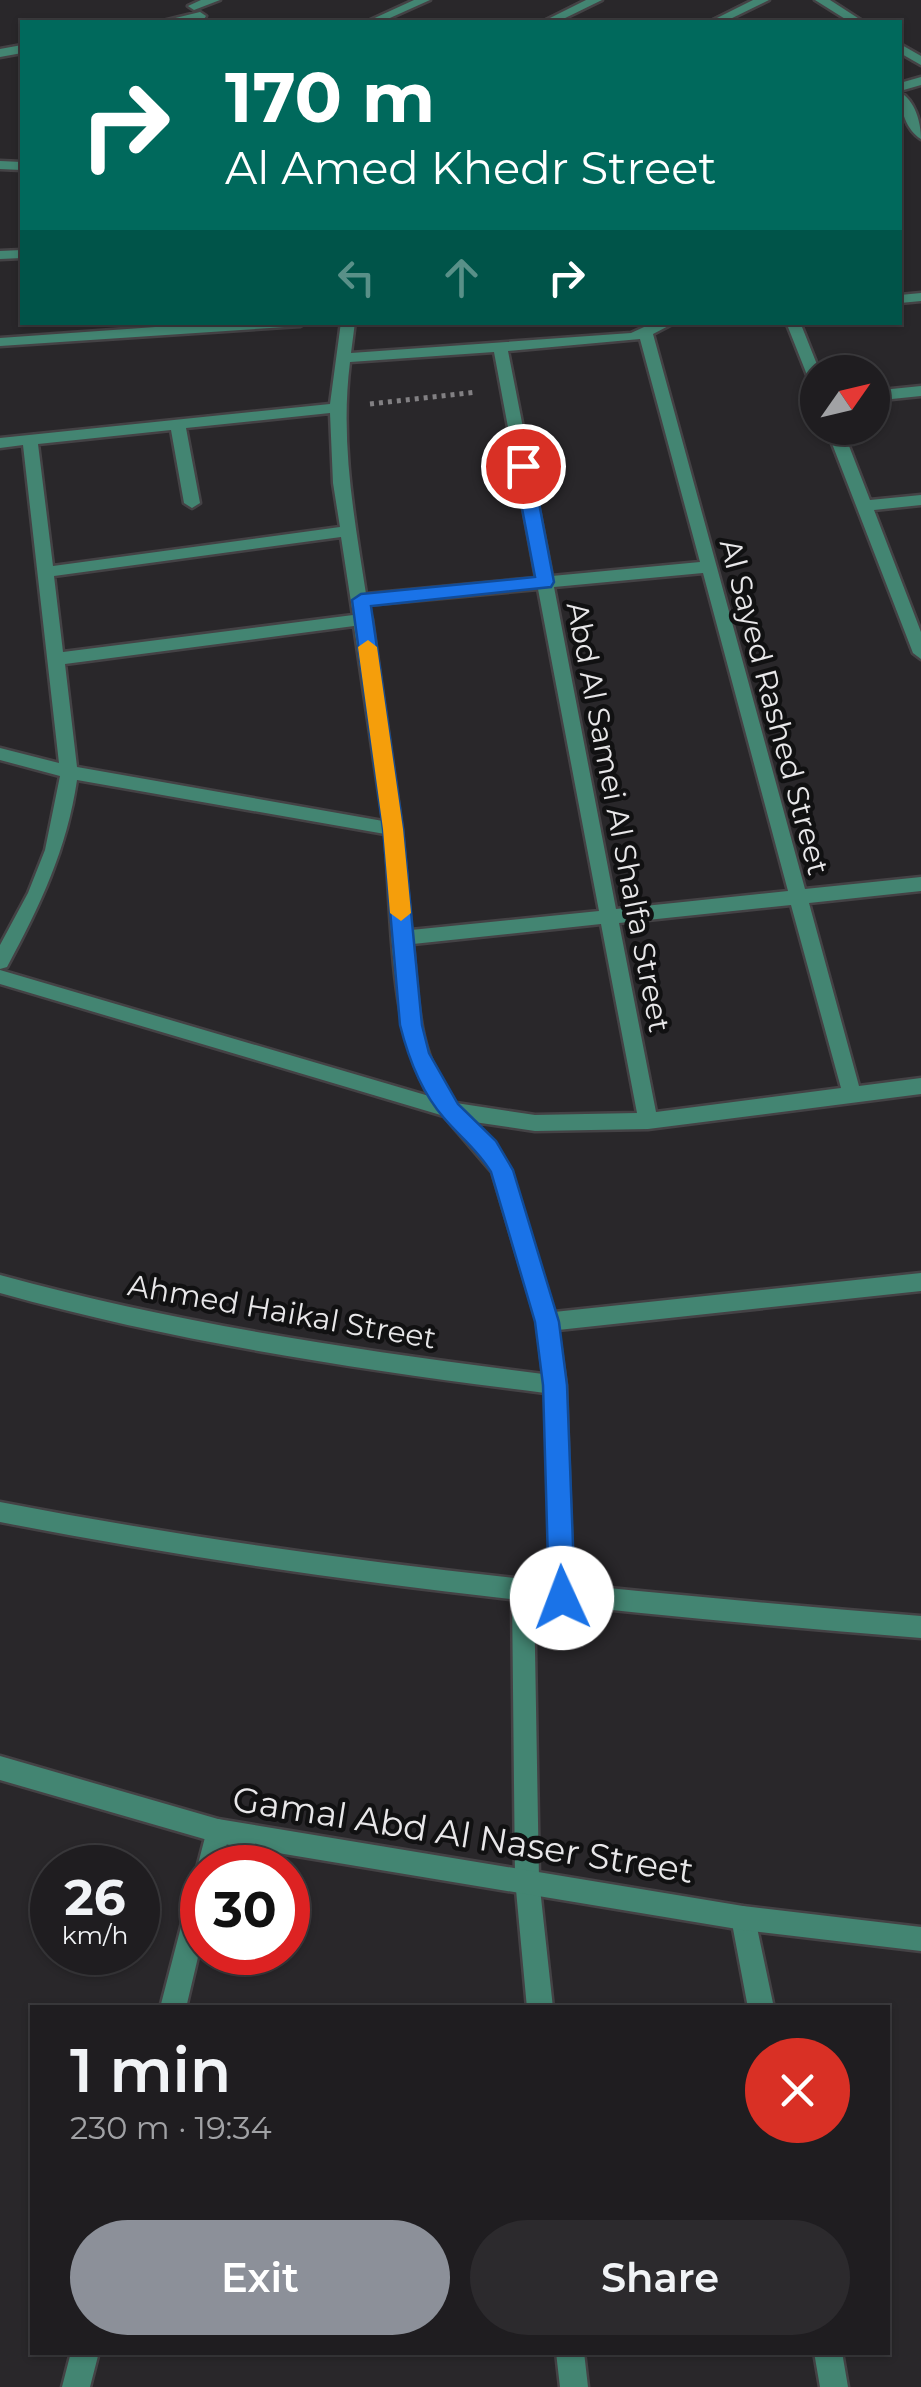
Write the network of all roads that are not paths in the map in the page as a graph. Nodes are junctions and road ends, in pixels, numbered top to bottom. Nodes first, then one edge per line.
1 (214, 0) edge
2 (424, 0) edge
3 (596, 0) edge
4 (763, 0) edge
5 (821, 0) edge
6 (197, 11) edge
7 (171, 20) edge
8 (377, 20) edge
9 (552, 20) edge
10 (719, 20) edge
11 (855, 20) edge
12 (902, 100) edge
13 (921, 136) edge
14 (255, 325) edge
15 (348, 325) edge
16 (663, 325) edge
17 (795, 325) edge
18 (646, 334) junction
19 (0, 342) edge
20 (500, 346) junction
21 (807, 355) edge
22 (345, 358) junction
23 (921, 391) edge
24 (890, 394) edge
25 (337, 408) junction
26 (178, 425) junction
27 (30, 440) junction
28 (0, 443) edge
29 (841, 445) edge
30 (921, 500) edge
31 (192, 503) dead end
32 (865, 506) junction
33 (346, 532) junction
34 (706, 567) junction
35 (45, 572) junction
36 (545, 582) junction
37 (362, 610) junction
38 (913, 612) edge
39 (921, 653) edge
40 (56, 659) junction
41 (0, 754) edge
42 (69, 772) junction
43 (393, 829) junction
44 (921, 884) edge
45 (797, 897) junction
46 (609, 916) junction
47 (403, 938) junction
48 (0, 962) edge
49 (0, 977) edge
50 (921, 1086) edge
51 (852, 1095) junction
52 (450, 1110) junction
53 (648, 1121) junction
54 (921, 1282) edge
55 (0, 1284) edge
56 (547, 1322) junction
57 (555, 1385) junction
58 (0, 1512) edge
59 (523, 1594) junction
60 (562, 1598) junction
61 (921, 1627) edge
62 (0, 1768) edge
63 (218, 1831) junction
64 (215, 1845) edge
65 (527, 1880) junction
66 (744, 1918) junction
67 (921, 1939) edge
68 (181, 1975) edge
69 (174, 2005) edge
70 (540, 2005) edge
71 (760, 2005) edge
72 (84, 2355) edge
73 (570, 2355) edge
74 (829, 2355) edge
75 (76, 2387) edge
76 (574, 2387) edge
77 (834, 2387) edge

1 - 6 street
2 - 8 street
3 - 9 street
4 - 10 street
5 - 11 street
6 - 7 street
12 - 13 street
14 - 19 street
15 - 22 street
16 - 18 street
17 - 21 street
18 - 20 street
18 - 34 street, Al Sayed Rashed Street
20 - 22 street
20 - 36 street, Abd Al Samei Al Shalfa Street
22 - 25 street
23 - 24 street
25 - 26 street
25 - 33 street
26 - 27 street
26 - 31 street
27 - 28 street
27 - 35 street
29 - 32 street
30 - 32 street
32 - 38 street
33 - 35 street
33 - 37 street
34 - 36 street
34 - 45 street, Al Sayed Rashed Street
35 - 40 street
36 - 37 street
36 - 46 street, Abd Al Samei Al Shalfa Street
37 - 40 street
37 - 43 street
38 - 39 street
40 - 42 street
41 - 42 street
42 - 43 street
42 - 48 street
43 - 47 street
44 - 45 street
45 - 46 street
45 - 51 street, Al Sayed Rashed Street
46 - 47 street
46 - 53 street, Abd Al Samei Al Shalfa Street
47 - 52 street
49 - 52 street
50 - 51 street
51 - 53 street
52 - 53 street
52 - 56 street
54 - 56 street
55 - 57 street, Ahmed Haikal Street
56 - 57 street
57 - 60 street
58 - 59 street
59 - 60 street
59 - 65 street
60 - 61 street
62 - 63 street, Gamal Abd Al Naser Street
63 - 64 street
63 - 65 street, Gamal Abd Al Naser Street
65 - 66 street, Gamal Abd Al Naser Street
65 - 70 street
66 - 67 street, Gamal Abd Al Naser Street
66 - 71 street
68 - 69 street
72 - 75 street
73 - 76 street
74 - 77 street

